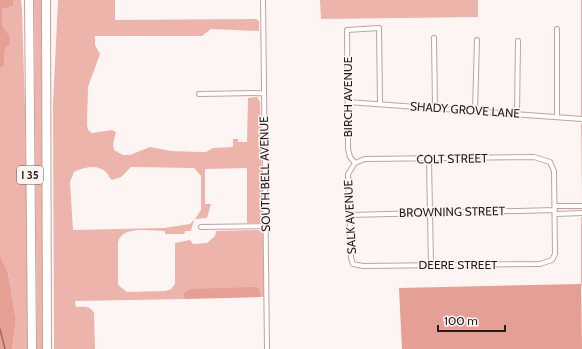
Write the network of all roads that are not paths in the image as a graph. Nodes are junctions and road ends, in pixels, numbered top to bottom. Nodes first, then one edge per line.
1 (24, 0) edge
2 (29, 0) edge
3 (46, 0) edge
4 (52, 0) edge
5 (263, 0) edge
6 (558, 29) dead end
7 (434, 38) dead end
8 (477, 40) dead end
9 (518, 42) dead end
10 (46, 59) junction
11 (264, 93) junction
12 (199, 94) dead end
13 (29, 96) junction
14 (348, 102) junction
15 (380, 104) junction
16 (435, 108) junction
17 (475, 111) junction
18 (517, 114) junction
19 (557, 117) junction
20 (582, 119) edge
21 (429, 160) junction
22 (355, 163) junction
23 (582, 206) edge
24 (555, 210) junction
25 (430, 213) junction
26 (582, 213) edge
27 (349, 215) junction
28 (266, 226) junction
29 (201, 227) dead end
30 (431, 265) junction
31 (363, 266) joint
32 (32, 349) edge
33 (48, 349) edge
34 (266, 349) edge

1 - 13 highway
2 - 13 highway, I 35
3 - 10 highway, I 35
4 - 10 highway
5 - 11 street, SOUTH BELL AVENUE
6 - 19 street
7 - 16 street
8 - 17 street
9 - 18 street
10 - 33 highway, I 35
11 - 12 street
11 - 28 street, SOUTH BELL AVENUE
13 - 32 highway, I 35
14 - 15 street, SHADY GROVE LANE
14 - 15 street, BIRCH AVENUE
14 - 22 street, BIRCH AVENUE
15 - 16 street, SHADY GROVE LANE
16 - 17 street, SHADY GROVE LANE
17 - 18 street, SHADY GROVE LANE
18 - 19 street, SHADY GROVE LANE
19 - 20 street, SHADY GROVE LANE
21 - 22 street, COLT STREET
21 - 24 street, COLT STREET
21 - 25 street
22 - 27 street, SALK AVENUE
23 - 24 street, BROWNING STREET
24 - 25 street, BROWNING STREET
24 - 26 street, BROWNING STREET
24 - 30 street, DEERE STREET
25 - 27 street, BROWNING STREET
25 - 30 street
27 - 31 street, SALK AVENUE
28 - 29 street
28 - 34 street, SOUTH BELL AVENUE
30 - 31 street, DEERE STREET

